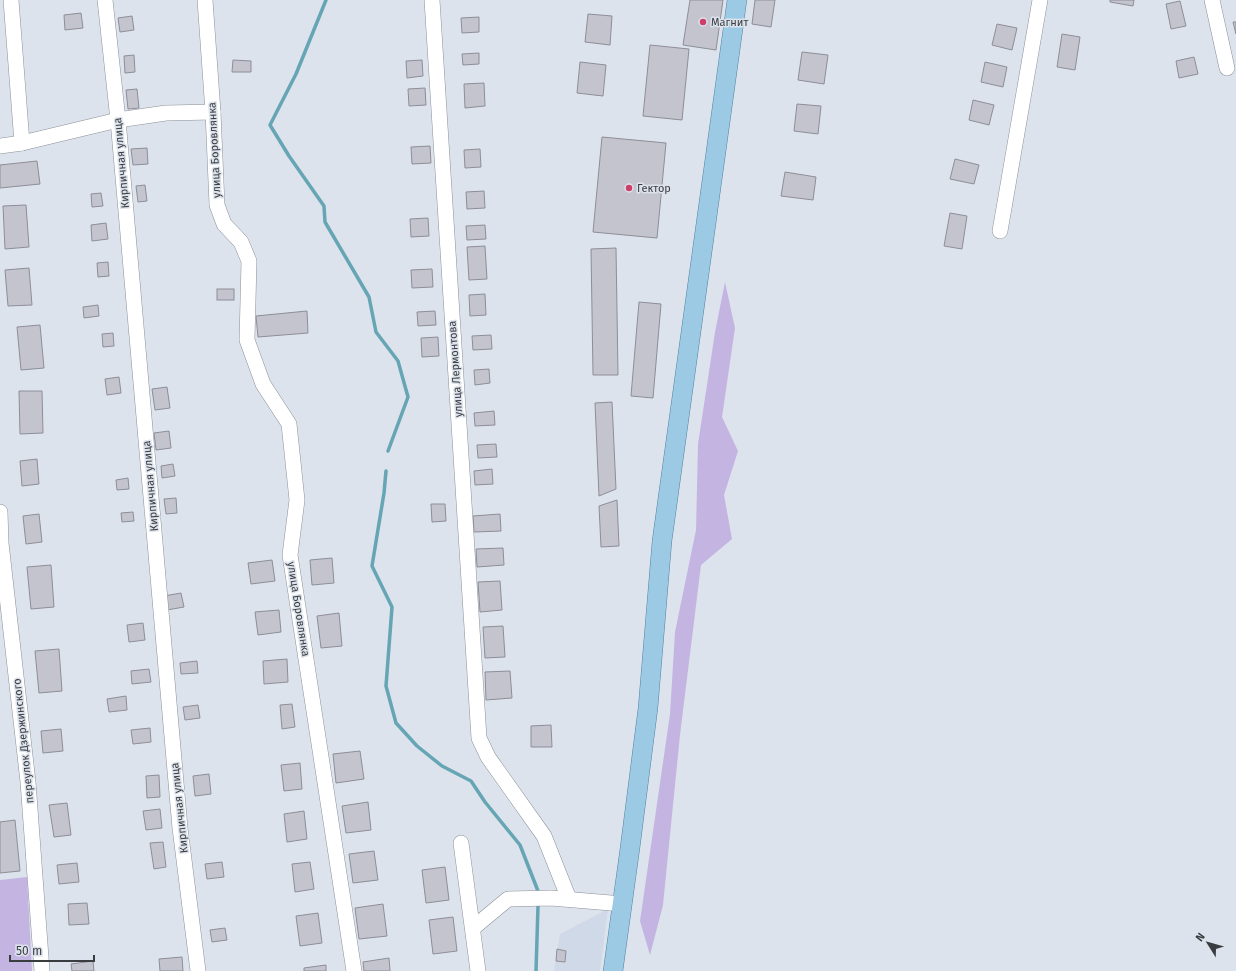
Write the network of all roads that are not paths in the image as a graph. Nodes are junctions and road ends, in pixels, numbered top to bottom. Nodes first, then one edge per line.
1 (11, 0) edge
2 (105, 0) edge
3 (205, 0) edge
4 (432, 0) edge
5 (1040, 0) edge
6 (1212, 0) edge
7 (736, 9) edge
8 (1227, 68) dead end
9 (213, 112) junction
10 (118, 120) junction
11 (22, 143) junction
12 (0, 146) edge
13 (1000, 231) dead end
14 (0, 512) edge
15 (461, 843) dead end
16 (570, 899) junction
17 (623, 904) junction
18 (473, 928) junction
19 (42, 971) edge
20 (198, 971) edge
21 (354, 971) edge
22 (478, 971) edge
23 (613, 971) edge

1 - 11 street
2 - 10 street, Кирпичная улица
3 - 9 street, улица Боровлянка
4 - 16 street, улица Лермонтова
5 - 13 street
6 - 8 street
7 - 17 main road
9 - 10 street
9 - 21 street, улица Боровлянка
10 - 11 street
10 - 20 street, Кирпичная улица
11 - 12 street
14 - 19 street, переулок Дзержинского
15 - 18 street
16 - 17 street
16 - 18 street
17 - 23 main road
18 - 22 street

